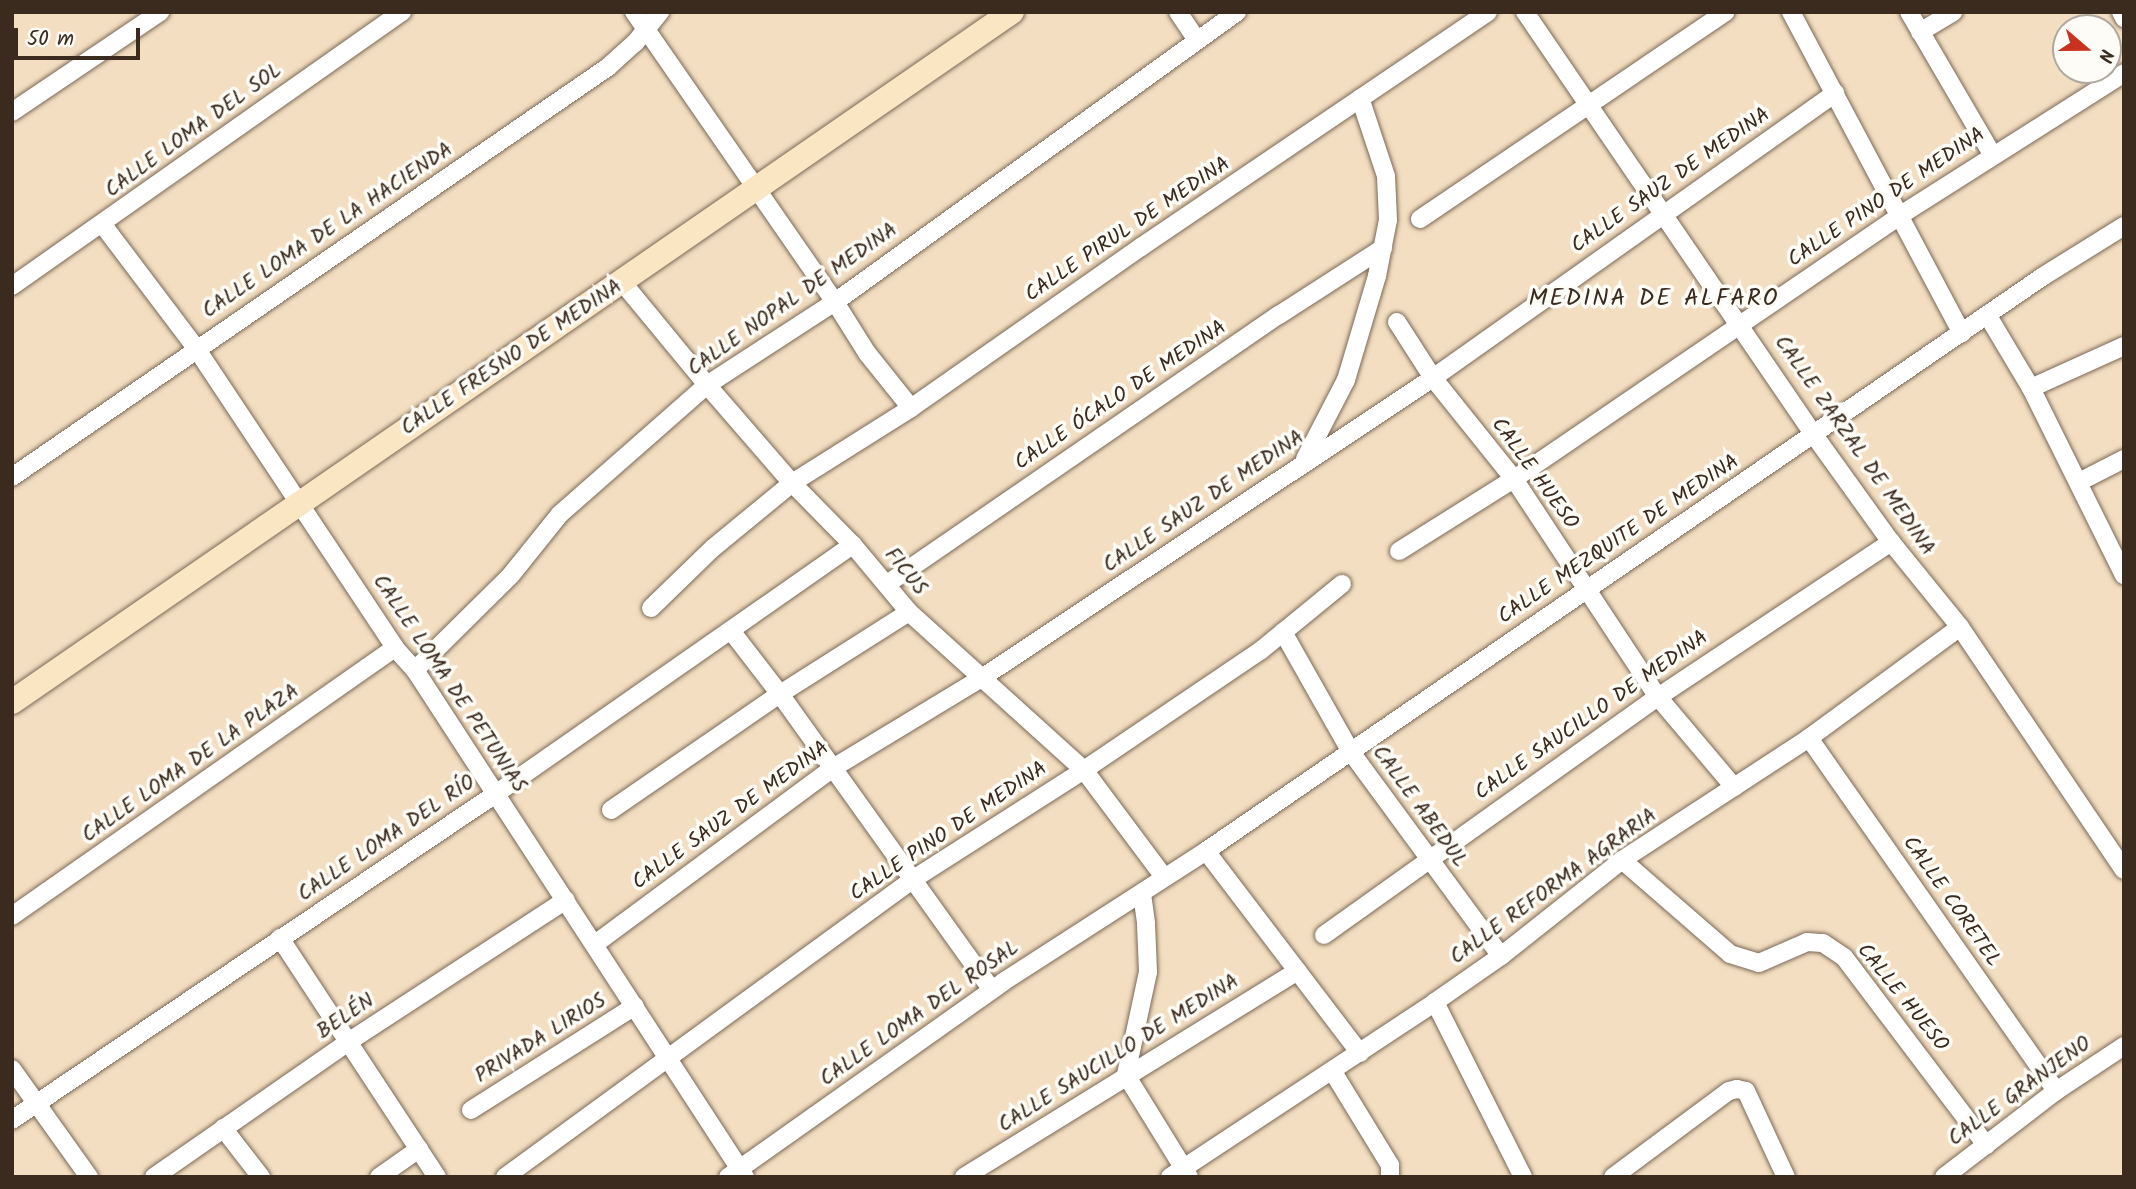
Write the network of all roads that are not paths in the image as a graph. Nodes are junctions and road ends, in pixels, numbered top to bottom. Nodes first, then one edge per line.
1 (160, 12) edge
2 (402, 12) edge
3 (634, 12) edge
4 (660, 12) edge
5 (1012, 12) edge
6 (1178, 12) edge
7 (1237, 12) edge
8 (1488, 12) edge
9 (1525, 12) edge
10 (1726, 12) edge
11 (1791, 12) edge
12 (1909, 12) edge
13 (1953, 12) edge
14 (2121, 12) edge
15 (2124, 18) edge
16 (646, 30) junction
17 (1920, 32) junction
18 (1196, 38) junction
19 (2124, 73) edge
20 (1835, 93) junction
21 (1360, 98) junction
22 (1589, 103) junction
23 (12, 112) edge
24 (1992, 154) junction
25 (755, 188) junction
26 (1665, 214) junction
27 (1899, 216) junction
28 (1420, 219) dead end
29 (103, 225) junction
30 (2124, 226) edge
31 (1383, 248) junction
32 (622, 283) junction
33 (12, 286) edge
34 (835, 302) junction
35 (1987, 316) junction
36 (1397, 322) dead end
37 (1741, 326) junction
38 (1962, 333) junction
39 (2124, 346) edge
40 (195, 348) junction
41 (1433, 378) junction
42 (707, 385) junction
43 (2032, 388) junction
44 (911, 408) junction
45 (1814, 435) junction
46 (2124, 459) edge
47 (1301, 465) junction
48 (12, 477) edge
49 (1514, 479) junction
50 (2079, 482) junction
51 (792, 483) junction
52 (298, 502) junction
53 (1891, 542) junction
54 (853, 545) junction
55 (1399, 551) dead end
56 (2123, 571) edge
57 (887, 584) junction
58 (1342, 584) dead end
59 (1586, 589) junction
60 (650, 608) dead end
61 (909, 612) junction
62 (1960, 627) junction
63 (732, 632) junction
64 (1283, 632) junction
65 (395, 648) junction
66 (415, 670) junction
67 (980, 679) junction
68 (780, 694) junction
69 (1658, 697) junction
70 (12, 702) edge
71 (1809, 738) junction
72 (1351, 752) junction
73 (833, 768) junction
74 (1084, 770) junction
75 (1734, 787) junction
76 (496, 793) junction
77 (611, 810) dead end
78 (1206, 851) junction
79 (1428, 858) junction
80 (1622, 860) junction
81 (2124, 870) edge
82 (1164, 877) junction
83 (912, 880) junction
84 (1142, 894) junction
85 (566, 900) junction
86 (12, 916) edge
87 (1324, 935) dead end
88 (280, 938) junction
89 (595, 944) junction
90 (1501, 956) junction
91 (1298, 971) junction
92 (992, 990) junction
93 (1435, 1002) junction
94 (635, 1006) junction
95 (348, 1042) junction
96 (2124, 1046) edge
97 (1360, 1053) junction
98 (670, 1058) junction
99 (12, 1069) edge
100 (1333, 1072) junction
101 (1126, 1075) junction
102 (2056, 1091) junction
103 (37, 1104) junction
104 (471, 1110) dead end
105 (12, 1120) edge
106 (223, 1128) junction
107 (1986, 1145) junction
108 (419, 1149) junction
109 (738, 1174) edge
110 (1181, 1174) edge
111 (89, 1177) edge
112 (154, 1177) edge
113 (261, 1177) edge
114 (379, 1177) edge
115 (437, 1177) edge
116 (505, 1177) edge
117 (964, 1177) edge
118 (1390, 1177) edge
119 (1523, 1177) edge
120 (1613, 1177) edge
121 (1786, 1177) edge
122 (1944, 1177) edge

1 - 23 street
2 - 29 street, CALLE LOMA DEL SOL
3 - 16 street
4 - 16 street, CALLE LOMA DE LA HACIENDA
5 - 25 street, CALLE FRESNO DE MEDINA
6 - 18 street
7 - 18 street, CALLE NOPAL DE MEDINA
8 - 21 street, CALLE PIRUL DE MEDINA
9 - 22 street, CALLE ZARZAL DE MEDINA
10 - 22 street
11 - 20 street
12 - 17 street
13 - 17 street
14 - 15 street
16 - 25 street
16 - 40 street, CALLE LOMA DE LA HACIENDA
17 - 24 street
18 - 34 street, CALLE NOPAL DE MEDINA
19 - 24 street, CALLE PINO DE MEDINA
20 - 26 street, CALLE SAUZ DE MEDINA
20 - 27 street
21 - 31 street
21 - 44 street, CALLE PIRUL DE MEDINA
22 - 26 street, CALLE ZARZAL DE MEDINA
22 - 28 street
24 - 27 street, CALLE PINO DE MEDINA
25 - 32 street, CALLE FRESNO DE MEDINA
25 - 34 street
26 - 37 street, CALLE ZARZAL DE MEDINA
26 - 41 street, CALLE SAUZ DE MEDINA
27 - 37 street, CALLE PINO DE MEDINA
27 - 38 street
29 - 33 street, CALLE LOMA DEL SOL
29 - 40 street, CALLE LOMA DE PETUNIAS
30 - 35 street, CALLE MEZQUITE DE MEDINA
31 - 47 street
31 - 57 street, CALLE ÓCALO DE MEDINA
32 - 42 street, FICUS
32 - 52 street, CALLE FRESNO DE MEDINA
34 - 42 street, CALLE NOPAL DE MEDINA
34 - 44 street
35 - 38 street, CALLE MEZQUITE DE MEDINA
35 - 43 street
36 - 41 street, CALLE HUESO
37 - 45 street, CALLE ZARZAL DE MEDINA
37 - 49 street, CALLE PINO DE MEDINA
38 - 45 street, CALLE MEZQUITE DE MEDINA
39 - 43 street
40 - 48 street, CALLE LOMA DE LA HACIENDA
40 - 52 street, CALLE LOMA DE PETUNIAS
41 - 47 street, CALLE SAUZ DE MEDINA
41 - 49 street, CALLE HUESO
42 - 51 street, FICUS
42 - 66 street, CALLE NOPAL DE MEDINA
43 - 50 street
44 - 51 street, CALLE PIRUL DE MEDINA
45 - 53 street, CALLE ZARZAL DE MEDINA
45 - 59 street, CALLE MEZQUITE DE MEDINA
46 - 50 street
47 - 67 street, CALLE SAUZ DE MEDINA
49 - 55 street, CALLE PINO DE MEDINA
49 - 59 street, CALLE HUESO
50 - 56 street
51 - 54 street, FICUS
51 - 60 street, CALLE PIRUL DE MEDINA
52 - 65 street, CALLE LOMA DE PETUNIAS
52 - 70 street, CALLE FRESNO DE MEDINA
53 - 62 street, CALLE ZARZAL DE MEDINA
53 - 69 street, CALLE SAUCILLO DE MEDINA
54 - 57 street, FICUS
54 - 63 street, CALLE LOMA DEL RÍO
57 - 61 street, FICUS
58 - 64 street, CALLE PINO DE MEDINA
59 - 69 street, CALLE HUESO
59 - 72 street, CALLE MEZQUITE DE MEDINA
61 - 67 street, FICUS
61 - 68 street
62 - 71 street, CALLE REFORMA AGRARIA
62 - 81 street, CALLE ZARZAL DE MEDINA
63 - 68 street
63 - 76 street, CALLE LOMA DEL RÍO
64 - 72 street, CALLE ABEDUL
64 - 74 street, CALLE PINO DE MEDINA
65 - 66 street, CALLE LOMA DE PETUNIAS
65 - 86 street, CALLE LOMA DE LA PLAZA
66 - 76 street, CALLE LOMA DE PETUNIAS
67 - 73 street, CALLE SAUZ DE MEDINA
67 - 74 street, FICUS
68 - 73 street
68 - 77 street
69 - 75 street, CALLE HUESO
69 - 79 street, CALLE SAUCILLO DE MEDINA
71 - 75 street, CALLE REFORMA AGRARIA
71 - 102 street, CALLE CORETEL
72 - 78 street, CALLE MEZQUITE DE MEDINA
72 - 79 street, CALLE ABEDUL
73 - 83 street
73 - 89 street, CALLE SAUZ DE MEDINA
74 - 82 street, FICUS
74 - 83 street, CALLE PINO DE MEDINA
75 - 80 street, CALLE REFORMA AGRARIA
76 - 85 street, CALLE LOMA DE PETUNIAS
76 - 88 street, CALLE LOMA DEL RÍO
78 - 82 street, CALLE MEZQUITE DE MEDINA
78 - 91 street
79 - 87 street, CALLE SAUCILLO DE MEDINA
79 - 90 street, CALLE ABEDUL
80 - 90 street, CALLE REFORMA AGRARIA
80 - 107 street, CALLE HUESO
82 - 84 street, CALLE MEZQUITE DE MEDINA
83 - 92 street
83 - 98 street, CALLE PINO DE MEDINA
84 - 92 street, CALLE LOMA DEL ROSAL
84 - 101 street
85 - 89 street, CALLE LOMA DE PETUNIAS
85 - 95 street, BELÉN
88 - 95 street
88 - 103 street, CALLE LOMA DEL RÍO
89 - 94 street, CALLE LOMA DE PETUNIAS
90 - 93 street, CALLE REFORMA AGRARIA
91 - 97 street
91 - 101 street, CALLE SAUCILLO DE MEDINA
92 - 109 street, CALLE LOMA DEL ROSAL
93 - 97 street, CALLE REFORMA AGRARIA
93 - 119 street
94 - 98 street, CALLE LOMA DE PETUNIAS
94 - 104 street, PRIVADA LIRIOS
95 - 106 street, BELÉN
95 - 108 street
96 - 102 street, CALLE GRANJENO
97 - 100 street, CALLE REFORMA AGRARIA
98 - 109 street, CALLE LOMA DE PETUNIAS
98 - 116 street, CALLE PINO DE MEDINA
99 - 103 street
100 - 110 street, CALLE REFORMA AGRARIA
100 - 118 street
101 - 110 street
101 - 117 street, CALLE SAUCILLO DE MEDINA
102 - 107 street, CALLE GRANJENO
103 - 105 street, CALLE LOMA DEL RÍO
103 - 111 street
106 - 112 street, BELÉN
106 - 113 street
107 - 122 street, CALLE GRANJENO
108 - 114 street
108 - 115 street
120 - 121 street

